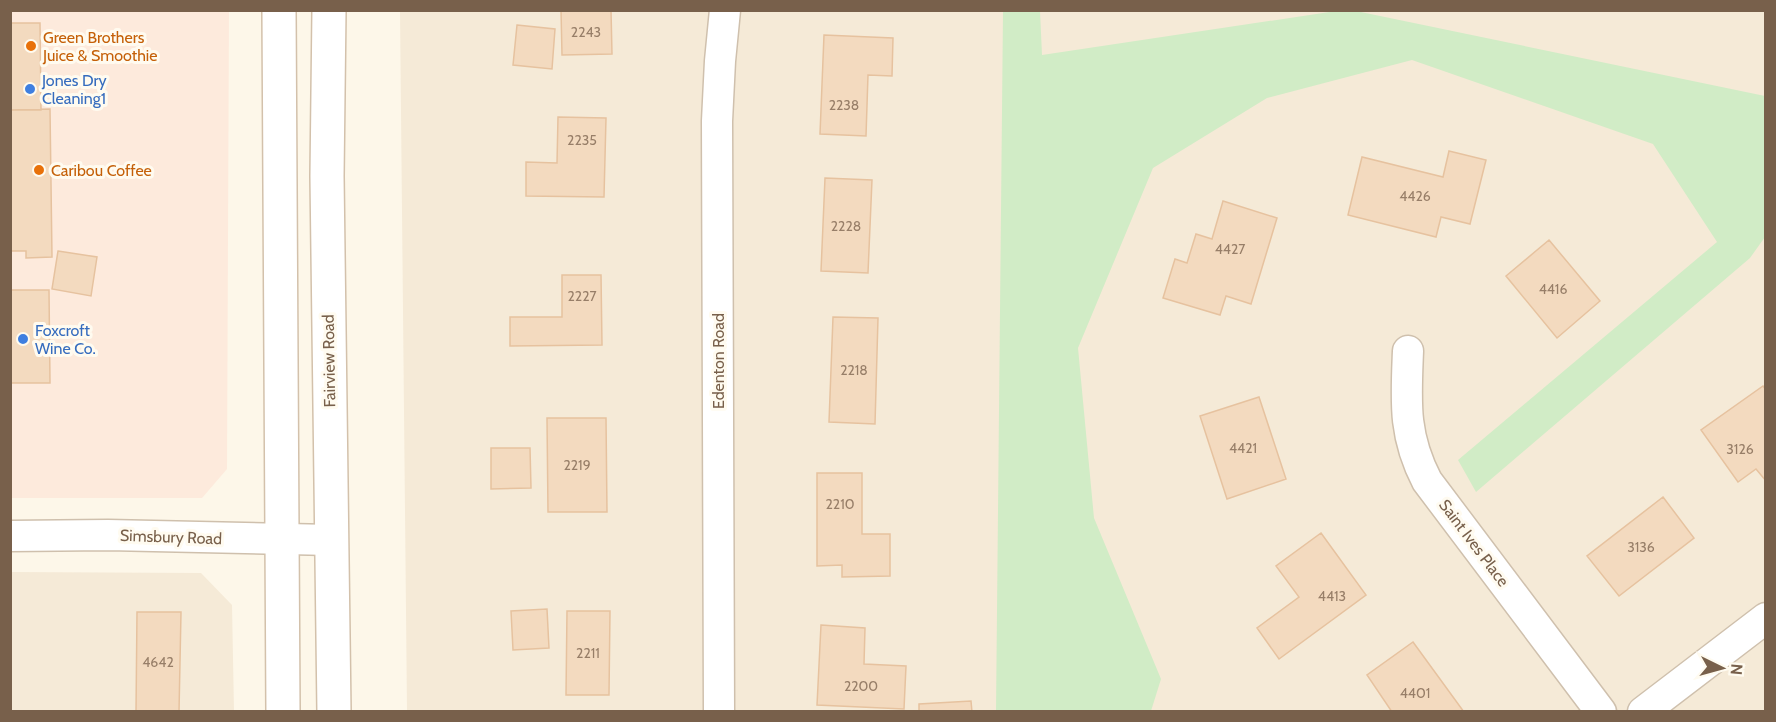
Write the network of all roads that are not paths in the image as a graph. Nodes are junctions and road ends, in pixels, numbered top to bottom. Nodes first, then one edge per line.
1 (279, 10) edge
2 (329, 10) edge
3 (724, 10) edge
4 (1408, 351) dead end
5 (10, 536) edge
6 (281, 540) junction
7 (331, 540) junction
8 (1766, 618) edge
9 (283, 711) edge
10 (334, 711) edge
11 (719, 711) edge
12 (1601, 711) edge
13 (1643, 711) edge

1 - 6 main road
2 - 7 main road, Fairview Road
3 - 11 street, Edenton Road
4 - 12 street, Saint Ives Place
5 - 6 street, Simsbury Road
6 - 7 street, Simsbury Road
6 - 9 main road
7 - 10 main road, Fairview Road
8 - 13 street

